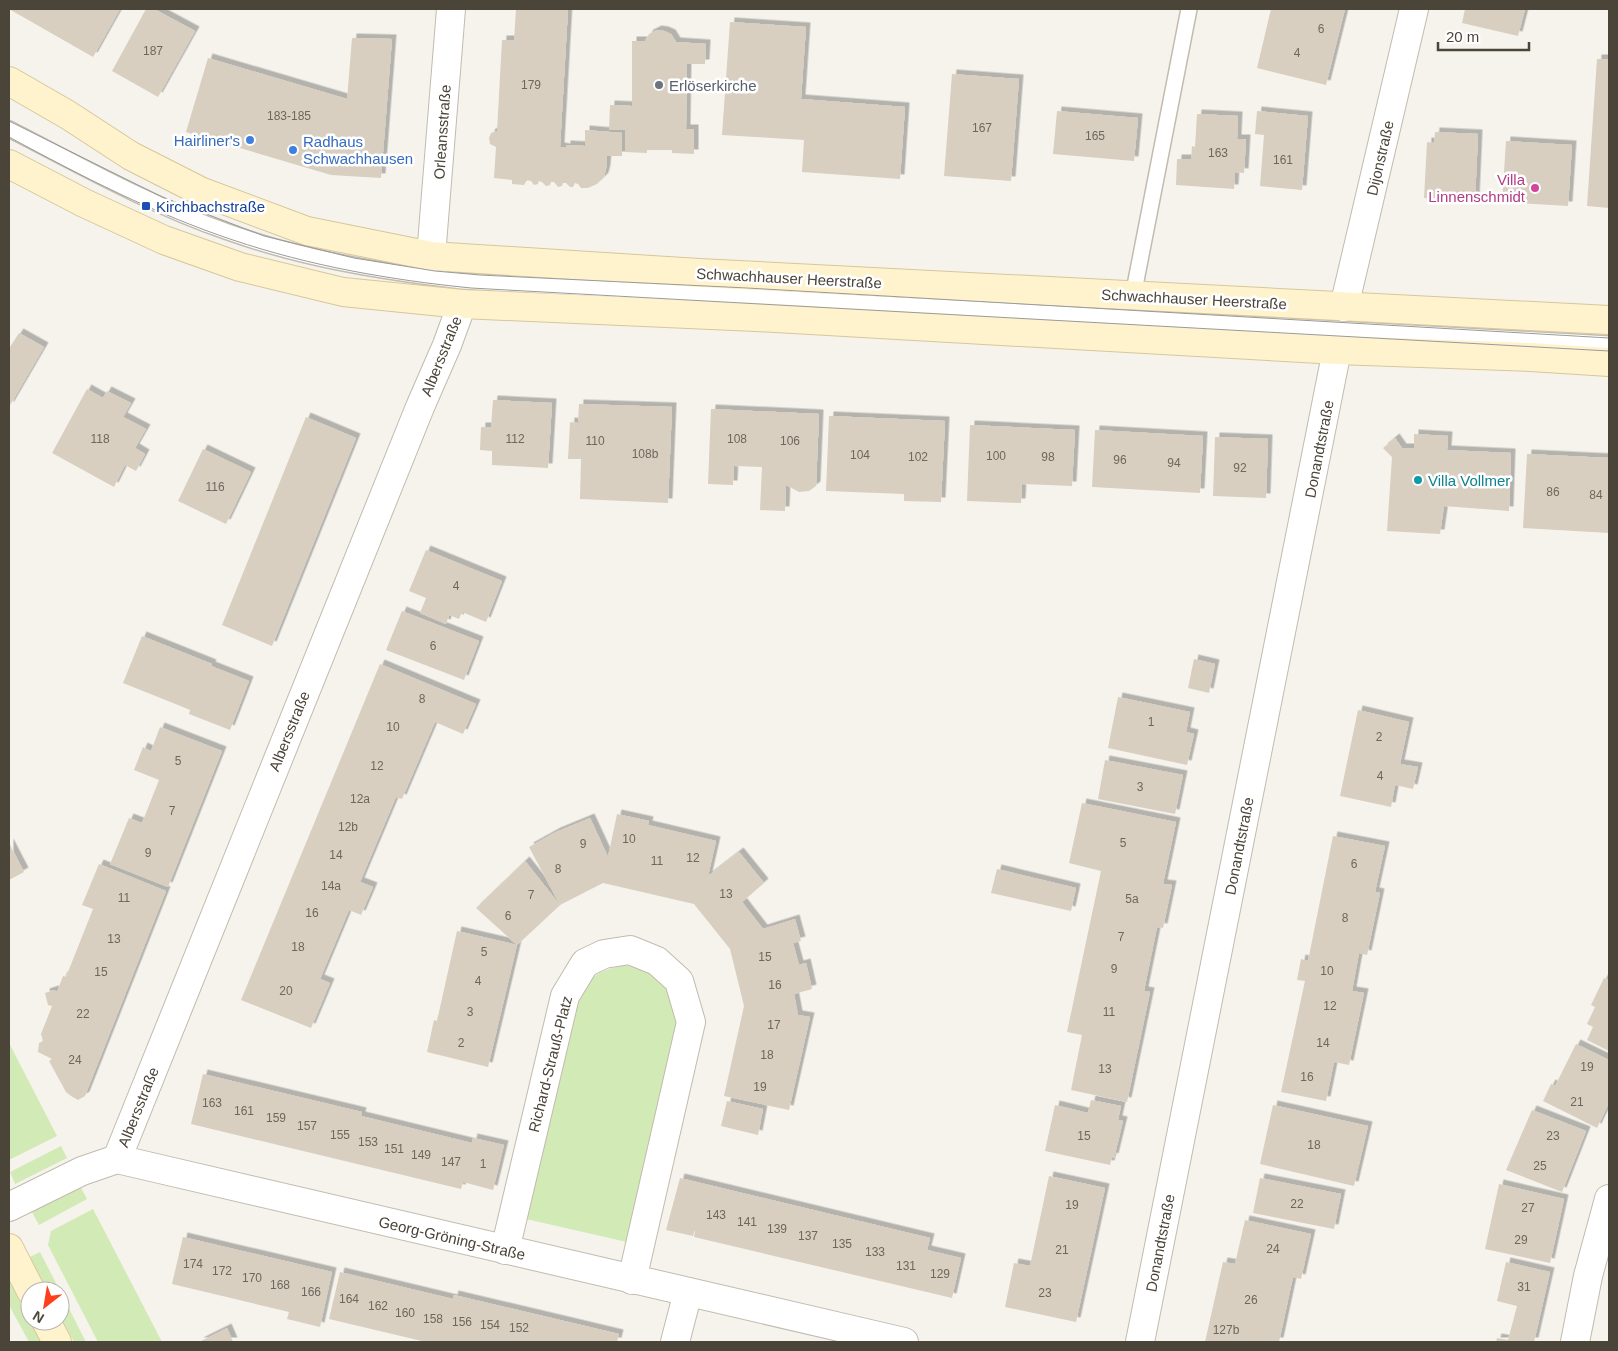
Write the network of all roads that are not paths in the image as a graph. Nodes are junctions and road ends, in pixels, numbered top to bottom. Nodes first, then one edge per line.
1 (451, 9) edge
2 (1189, 9) edge
3 (1414, 9) edge
4 (9, 81) edge
5 (9, 129) edge
6 (9, 164) edge
7 (431, 256) junction
8 (1133, 296) junction
9 (462, 304) junction
10 (1344, 307) junction
11 (1609, 320) edge
12 (1609, 344) edge
13 (1337, 350) junction
14 (1609, 362) edge
15 (116, 1159) junction
16 (1609, 1199) edge
17 (9, 1207) edge
18 (9, 1248) edge
19 (505, 1250) junction
20 (632, 1280) junction
21 (26, 1281) edge
22 (688, 1292) junction
23 (52, 1331) edge
24 (58, 1342) edge
25 (674, 1342) edge
26 (904, 1342) edge
27 (1140, 1342) edge
28 (1575, 1342) edge

1 - 7 street, Orleansstraße
2 - 8 lane
3 - 10 street, Dijonstraße
4 - 7 main road, Schwachhauser Heerstraße
5 - 12 lane
6 - 9 main road
7 - 8 main road, Schwachhauser Heerstraße
8 - 10 main road, Schwachhauser Heerstraße
9 - 13 main road
9 - 15 street, Albersstraße
10 - 11 main road, Schwachhauser Heerstraße
13 - 14 main road
13 - 27 street, Donandtstraße
15 - 17 street
15 - 19 street, Georg-Gröning-Straße
16 - 28 street
18 - 21 main road
19 - 20 street, Georg-Gröning-Straße
19 - 20 street, Richard-Strauß-Platz
20 - 22 street, Georg-Gröning-Straße
22 - 25 street
22 - 26 street, Georg-Gröning-Straße
23 - 24 main road

